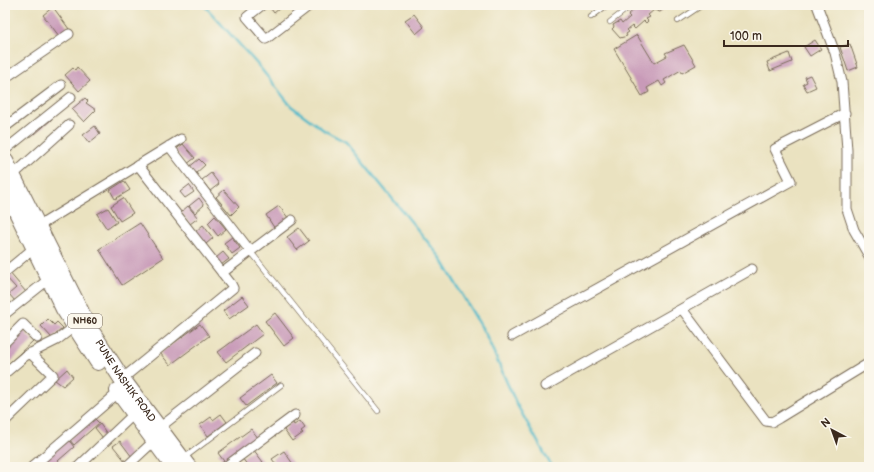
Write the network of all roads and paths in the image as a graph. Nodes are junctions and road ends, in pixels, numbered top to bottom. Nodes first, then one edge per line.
1 (262, 5) edge
2 (310, 5) edge
3 (607, 5) edge
4 (632, 5) edge
5 (702, 5) edge
6 (818, 5) edge
7 (591, 17) dead end
8 (678, 21) dead end
9 (610, 22) dead end
10 (69, 34) dead end
11 (5, 78) edge
12 (61, 85) dead end
13 (71, 97) dead end
14 (845, 113) junction
15 (70, 125) dead end
16 (5, 127) edge
17 (181, 139) dead end
18 (169, 146) junction
19 (5, 150) edge
20 (5, 161) edge
21 (138, 165) junction
22 (7, 185) edge
23 (292, 220) dead end
24 (37, 227) junction
25 (34, 248) junction
26 (251, 252) junction
27 (869, 256) edge
28 (752, 269) dead end
29 (5, 272) edge
30 (222, 273) junction
31 (49, 279) junction
32 (682, 308) junction
33 (5, 314) edge
34 (74, 327) junction
35 (512, 336) dead end
36 (37, 338) dead end
37 (5, 342) edge
38 (30, 353) junction
39 (255, 353) dead end
40 (869, 364) edge
41 (5, 373) edge
42 (120, 385) junction
43 (281, 385) dead end
44 (545, 386) dead end
45 (378, 411) dead end
46 (134, 414) junction
47 (295, 415) dead end
48 (5, 421) edge
49 (157, 434) junction
50 (182, 464) edge
51 (32, 467) edge
52 (78, 467) edge
53 (126, 467) edge
54 (225, 467) edge

1 - 2 street
3 - 7 lane
4 - 9 lane
5 - 8 lane
6 - 14 street
10 - 11 street
12 - 16 street
13 - 19 street
14 - 27 street
14 - 35 street
15 - 22 street
17 - 18 street
18 - 21 street
18 - 26 street
20 - 22 highway, PUNE NASHIK ROAD / NH60
21 - 24 street
21 - 30 street
22 - 24 highway, PUNE NASHIK ROAD / NH60
22 - 25 highway, PUNE NASHIK ROAD / NH60
23 - 26 street
24 - 42 highway, PUNE NASHIK ROAD / NH60
25 - 29 street
25 - 31 highway, PUNE NASHIK ROAD / NH60
26 - 30 street
26 - 45 lane
28 - 32 street
30 - 42 street
31 - 33 street
31 - 34 highway, PUNE NASHIK ROAD / NH60
32 - 40 street
32 - 44 street
34 - 38 street
34 - 42 highway, PUNE NASHIK ROAD / NH60
36 - 37 street
38 - 41 street
38 - 48 street
39 - 49 street
42 - 46 highway, PUNE NASHIK ROAD / NH60
42 - 49 highway, PUNE NASHIK ROAD / NH60
42 - 51 street
43 - 50 lane
46 - 49 highway, PUNE NASHIK ROAD / NH60
46 - 52 street
47 - 54 street
49 - 50 highway, PUNE NASHIK ROAD / NH60
49 - 53 street

